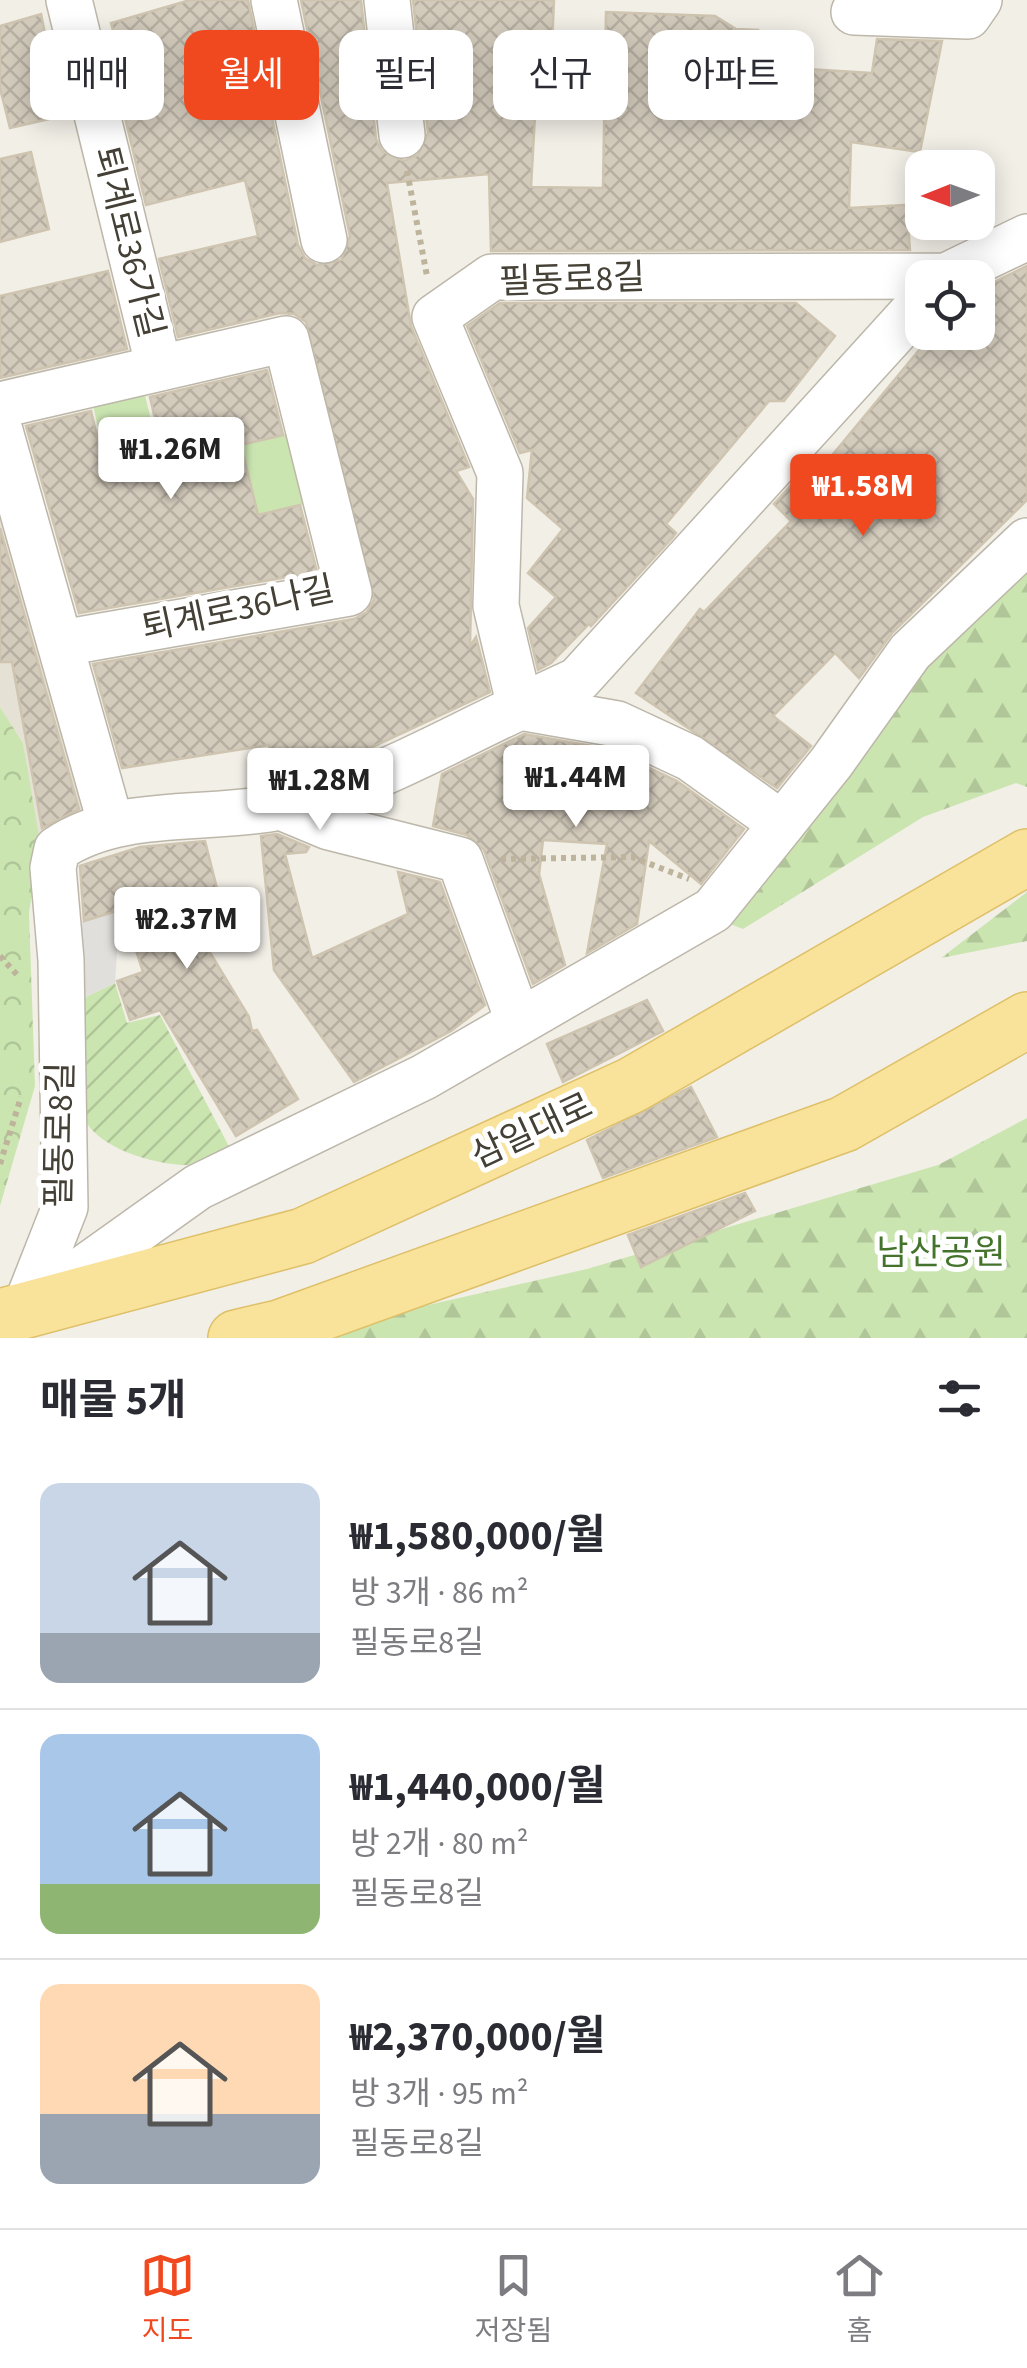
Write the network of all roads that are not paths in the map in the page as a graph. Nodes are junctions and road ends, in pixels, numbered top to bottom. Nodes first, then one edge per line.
1 (69, 0) edge
2 (274, 0) edge
3 (387, 0) edge
4 (979, 0) edge
5 (854, 12) dead end
6 (402, 135) road end
7 (1027, 237) edge
8 (324, 240) dead end
9 (980, 260) edge
10 (905, 277) edge
11 (905, 321) edge
12 (159, 368) junction
13 (0, 405) edge
14 (0, 431) edge
15 (1027, 542) edge
16 (62, 643) junction
17 (520, 707) junction
18 (281, 806) junction
19 (782, 824) junction
20 (112, 825) junction
21 (1027, 858) edge
22 (518, 1020) junction
23 (1027, 1020) edge
24 (13, 1322) edge
25 (236, 1338) edge

1 - 12 street, 퇴계로36가길
2 - 8 street
3 - 6 street
4 - 5 street
7 - 9 street, 필동로8길
10 - 17 street, 필동로8길
11 - 17 street, 필동로8길
12 - 13 street, 퇴계로36나길
12 - 16 street, 퇴계로36나길
14 - 16 street
15 - 19 street, 필동로8길
16 - 20 street
17 - 18 street, 필동로8길
17 - 19 street
18 - 20 street, 필동로8길
18 - 22 street
19 - 22 street, 필동로8길
20 - 24 street, 필동로8길
21 - 24 main road, 삼일대로
22 - 24 street, 필동로8길
23 - 25 main road

